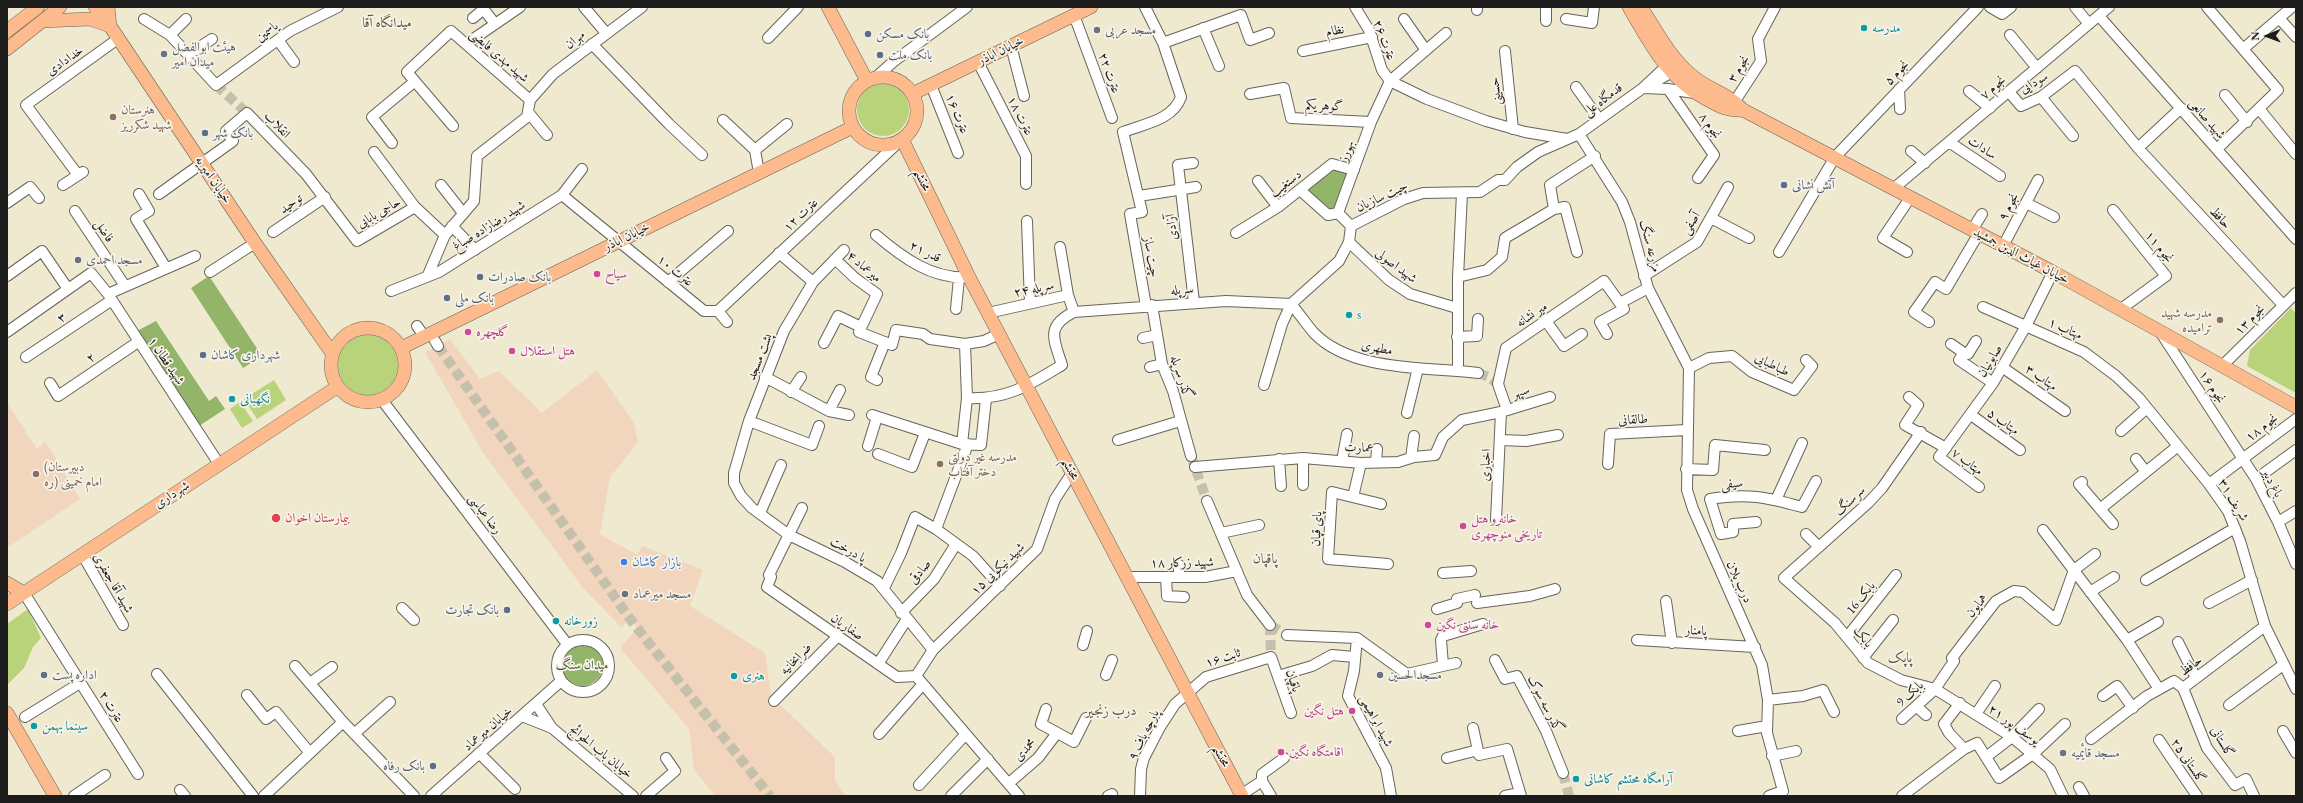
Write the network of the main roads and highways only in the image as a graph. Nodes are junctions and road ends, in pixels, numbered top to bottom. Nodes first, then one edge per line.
1 (38, 7) edge
2 (60, 7) edge
3 (95, 7) edge
4 (108, 7) edge
5 (828, 7) edge
6 (1091, 7) edge
7 (1629, 7) edge
8 (1641, 7) edge
9 (43, 21) junction
10 (110, 26) junction
11 (7, 31) edge
12 (7, 49) edge
13 (1673, 66) junction
14 (871, 80) junction
15 (912, 94) junction
16 (1739, 105) junction
17 (853, 127) junction
18 (902, 139) junction
19 (401, 348) junction
20 (332, 353) junction
21 (337, 387) junction
22 (2296, 407) edge
23 (7, 583) edge
24 (24, 593) junction
25 (7, 604) edge
26 (7, 713) edge
27 (7, 731) edge
28 (1242, 795) edge
29 (44, 796) edge
30 (55, 796) edge

1 - 11 main road
2 - 9 main road
3 - 10 main road, خیابان امیریه
4 - 10 main road
5 - 14 main road
6 - 15 main road, خیابان اباذر
7 - 13 main road, خیابان غیاث الدین جمشید
8 - 13 main road, خیابان غیاث الدین جمشید
9 - 10 main road
9 - 12 main road
10 - 20 main road, خیابان امیریه
13 - 16 main road, خیابان غیاث الدین جمشید
13 - 16 main road, خیابان غیاث الدین جمشید
14 - 15 main road
14 - 17 main road
15 - 18 main road
16 - 22 main road, خیابان غیاث الدین جمشید
17 - 18 main road
17 - 19 main road, خیابان اباذر
18 - 28 main road, محتشم
19 - 20 main road
19 - 21 main road
20 - 21 main road
21 - 24 main road, شهرداری
23 - 24 main road
24 - 25 main road, شهرداری
26 - 30 main road
27 - 29 main road

